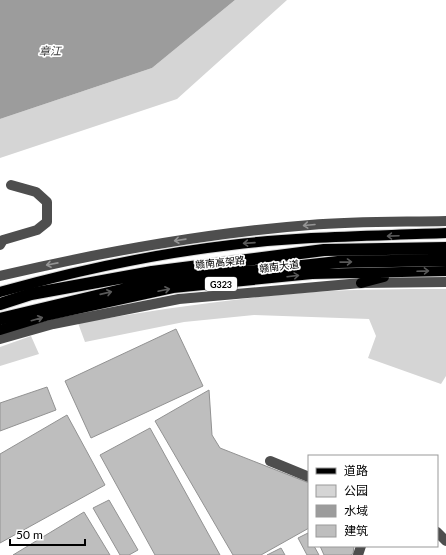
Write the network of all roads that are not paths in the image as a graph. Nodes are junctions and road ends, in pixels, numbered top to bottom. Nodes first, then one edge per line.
1 (11, 185) dead end
2 (446, 221) edge
3 (446, 233) edge
4 (0, 245) edge
5 (446, 248) edge
6 (446, 260) edge
7 (446, 271) edge
8 (401, 272) junction
9 (0, 276) edge
10 (446, 282) edge
11 (361, 283) junction
12 (0, 292) edge
13 (0, 304) edge
14 (0, 318) edge
15 (0, 330) edge
16 (0, 339) edge
17 (270, 461) dead end
18 (308, 477) edge
19 (438, 533) edge
20 (446, 541) edge

1 - 4 street
2 -> 9 street
3 -> 12 main road
5 - 13 highway, 赣南高架路
14 -> 6 highway, 赣南高架路
8 -> 7 main road, 赣南大道 / G323
8 - 11 main road
15 -> 8 main road, 赣南大道 / G323
10 - 11 street
11 - 16 street
17 - 18 street
19 - 20 street

